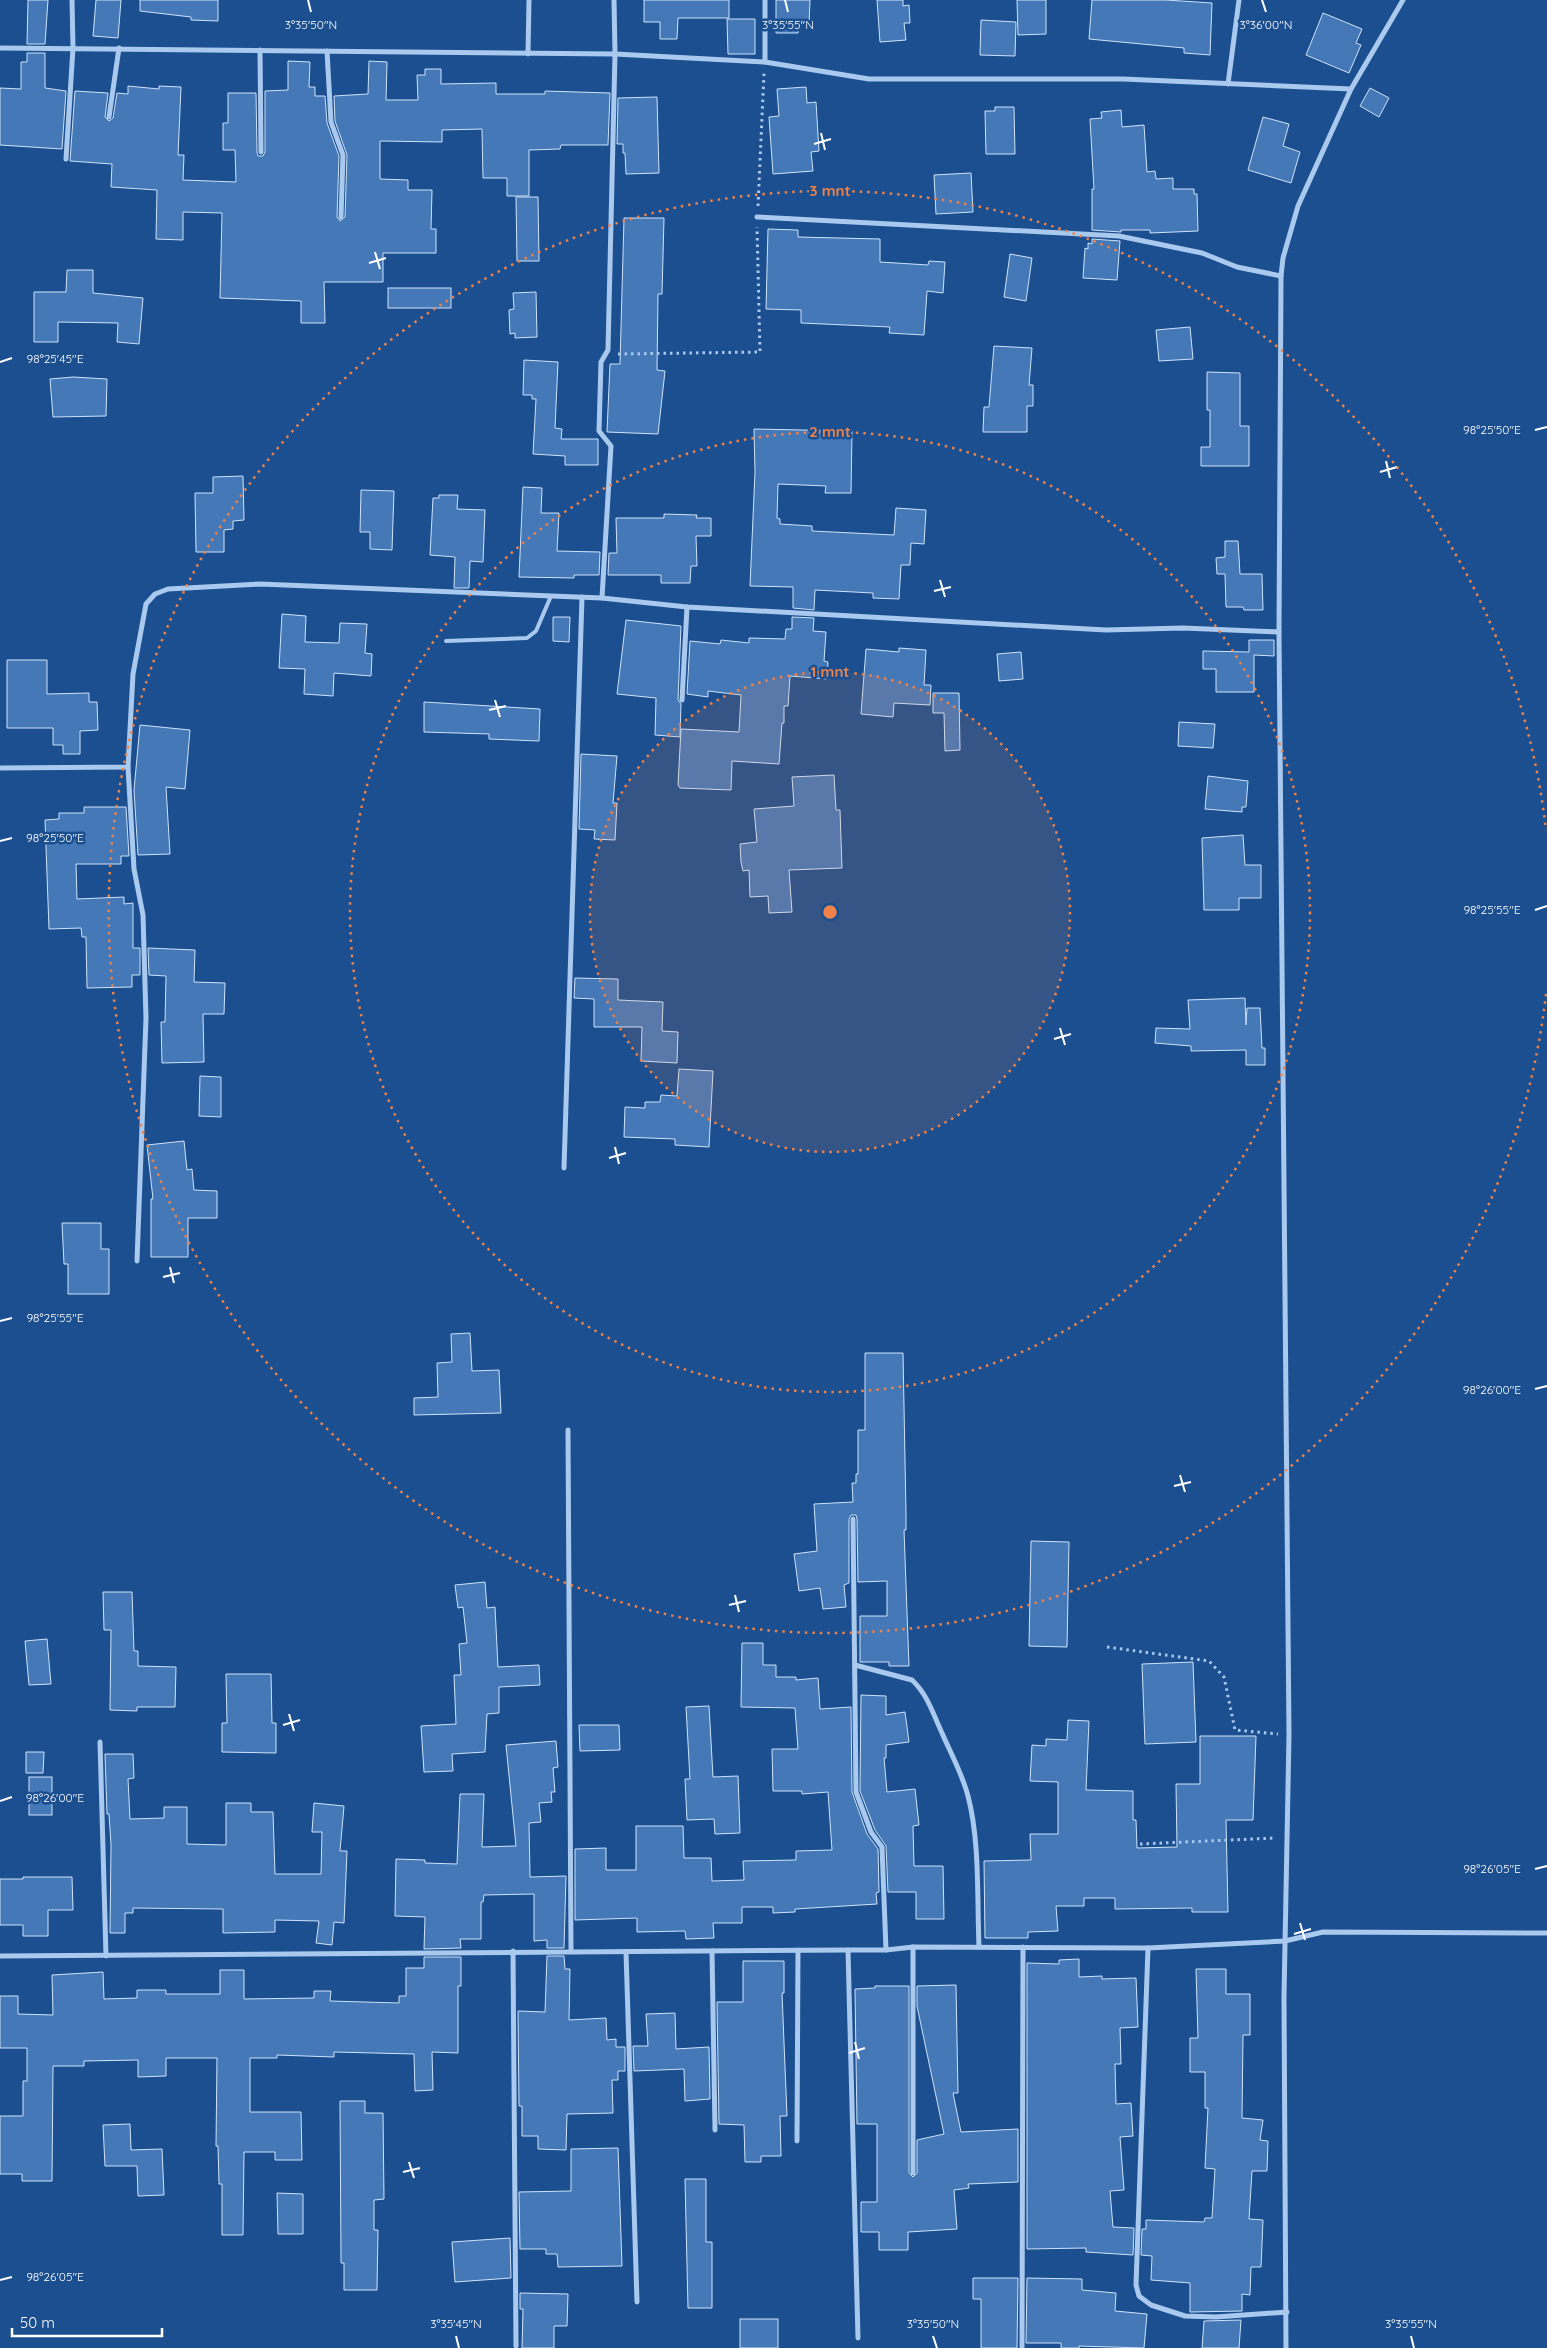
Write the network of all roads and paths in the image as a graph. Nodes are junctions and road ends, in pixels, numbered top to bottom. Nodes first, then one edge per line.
1 (72, 0) edge
2 (528, 0) edge
3 (614, 0) edge
4 (765, 0) edge
5 (1239, 0) edge
6 (1403, 0) edge
7 (0, 48) edge
8 (73, 48) junction
9 (119, 48) junction
10 (260, 50) junction
11 (327, 51) junction
12 (528, 54) junction
13 (615, 54) junction
14 (765, 62) junction
15 (1228, 84) junction
16 (1351, 89) junction
17 (109, 117) dead end
18 (261, 152) dead end
19 (66, 159) dead end
20 (341, 217) dead end
21 (757, 217) dead end
22 (1281, 276) junction
23 (608, 350) junction
24 (760, 352) dead end
25 (551, 596) junction
26 (582, 597) junction
27 (602, 598) junction
28 (687, 607) junction
29 (1279, 632) junction
30 (446, 642) dead end
31 (682, 700) dead end
32 (128, 767) junction
33 (0, 768) edge
34 (564, 1168) dead end
35 (137, 1261) dead end
36 (568, 1430) dead end
37 (853, 1519) dead end
38 (1107, 1647) dead end
39 (855, 1665) junction
40 (1288, 1735) junction
41 (100, 1742) dead end
42 (1288, 1838) junction
43 (1140, 1844) dead end
44 (1547, 1933) edge
45 (1285, 1941) junction
46 (913, 1947) junction
47 (980, 1947) junction
48 (1023, 1947) junction
49 (1148, 1948) junction
50 (798, 1950) junction
51 (848, 1950) junction
52 (886, 1950) junction
53 (513, 1951) junction
54 (571, 1951) junction
55 (712, 1951) junction
56 (626, 1952) junction
57 (0, 1956) edge
58 (106, 1956) junction
59 (715, 2130) dead end
60 (797, 2141) dead end
61 (913, 2173) dead end
62 (637, 2302) dead end
63 (1287, 2312) junction
64 (858, 2338) dead end
65 (516, 2346) dead end
66 (1022, 2348) edge
67 (1286, 2348) edge

1 - 8 street
2 - 12 street
3 - 13 street
4 - 14 street
5 - 15 street
6 - 16 street
7 - 8 street
8 - 9 street
8 - 19 street
9 - 10 street
9 - 17 street
10 - 11 street
10 - 18 street
11 - 12 street
11 - 20 street
12 - 13 street
13 - 14 street
13 - 23 street
14 - 15 street
15 - 16 street
16 - 22 street
21 - 22 street
22 - 29 street
23 - 24 path
23 - 27 street
25 - 26 street
25 - 30 lane
25 - 32 street
26 - 27 street
26 - 34 street
27 - 28 street
28 - 29 street
28 - 31 street
29 - 40 street
32 - 33 street
32 - 35 street
36 - 54 street
37 - 39 street
38 - 40 path
39 - 47 street
39 - 52 street
40 - 42 street
41 - 58 street
42 - 43 path
42 - 45 street
44 - 45 street
45 - 49 street
45 - 63 street
46 - 47 street
46 - 52 street
46 - 61 street
47 - 48 street
48 - 49 street
48 - 66 street
49 - 63 street
50 - 51 street
50 - 55 street
50 - 60 street
51 - 52 street
51 - 64 street
53 - 54 street
53 - 58 street
53 - 65 street
54 - 56 street
55 - 56 street
55 - 59 street
56 - 62 street
57 - 58 street
63 - 67 street

